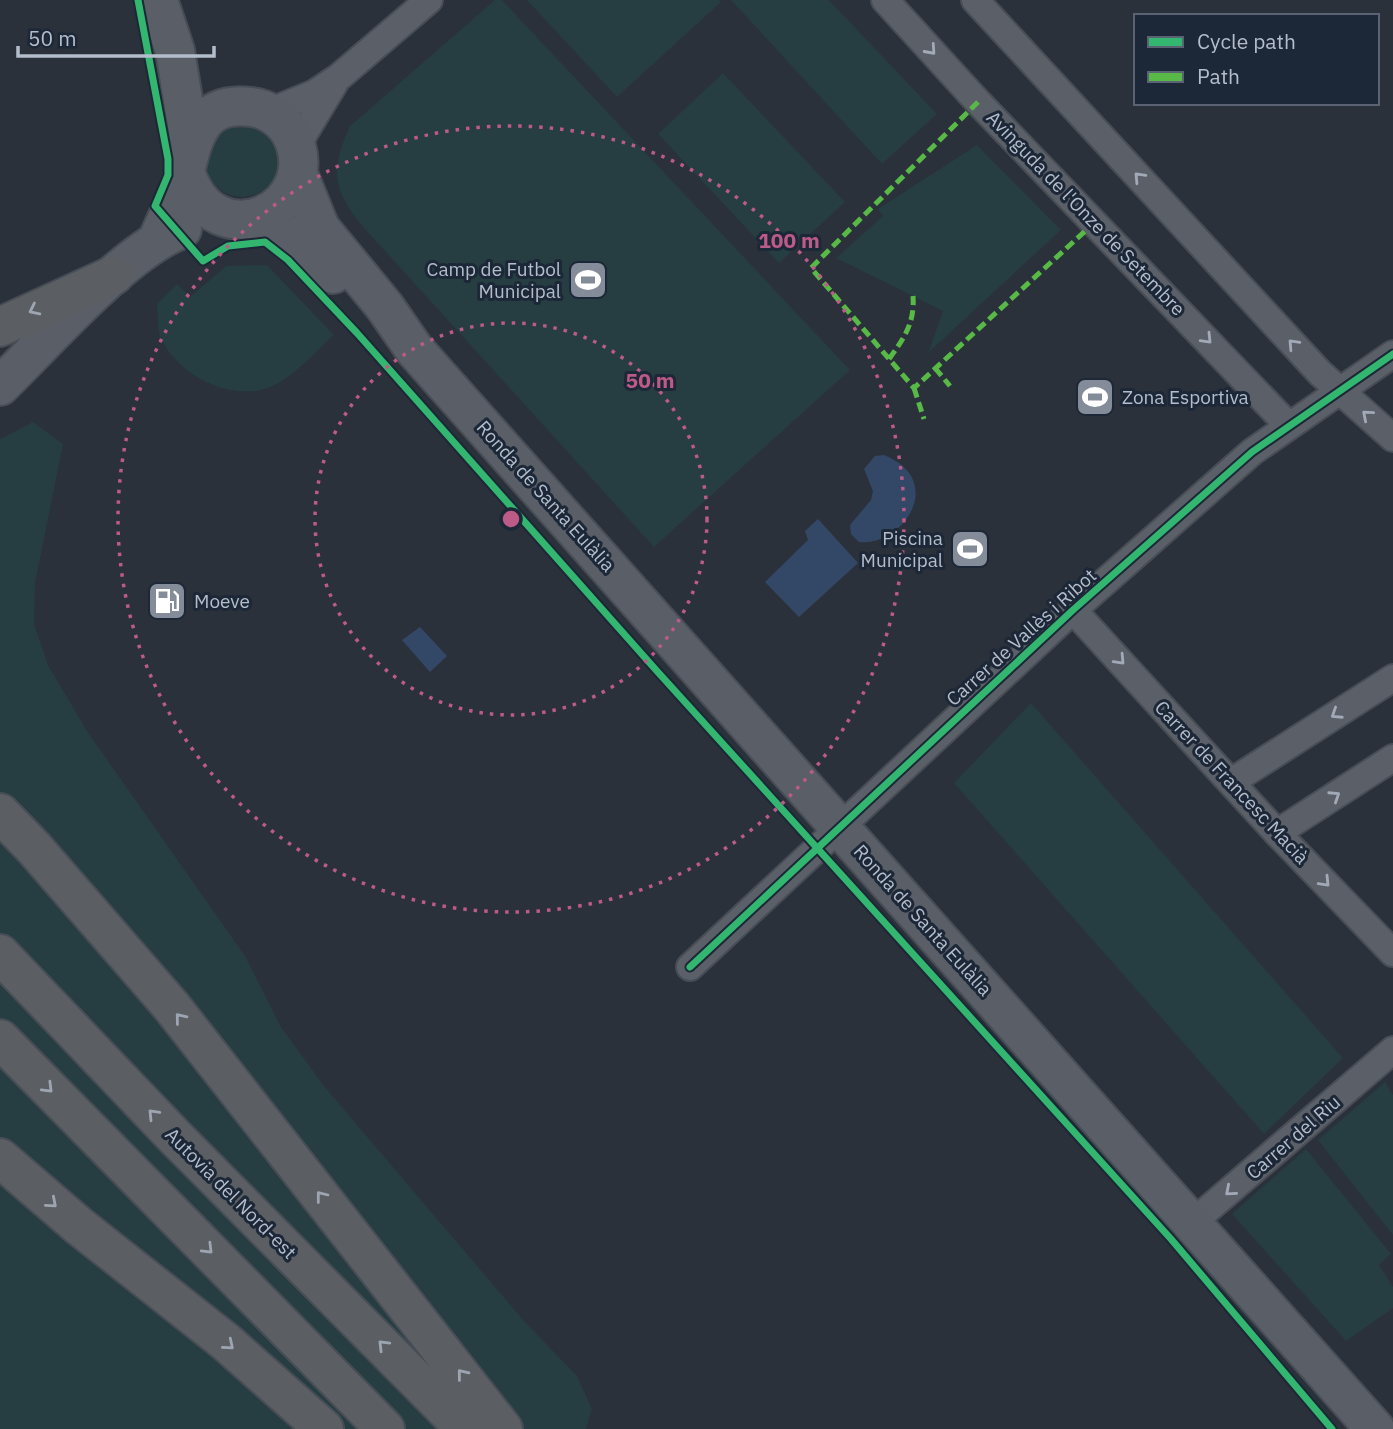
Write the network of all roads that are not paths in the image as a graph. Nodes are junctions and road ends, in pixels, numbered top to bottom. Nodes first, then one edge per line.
1 (158, 0) edge
2 (429, 0) edge
3 (885, 0) edge
4 (975, 0) edge
5 (175, 51) junction
6 (339, 77) junction
7 (252, 109) junction
8 (188, 157) junction
9 (297, 161) junction
10 (234, 218) junction
11 (159, 237) junction
12 (114, 275) junction
13 (0, 327) edge
14 (414, 349) junction
15 (1393, 354) edge
16 (0, 387) edge
17 (1342, 392) junction
18 (1288, 425) junction
19 (1393, 438) edge
20 (1073, 610) junction
21 (1393, 677) edge
22 (1393, 758) edge
23 (1231, 782) junction
24 (0, 813) edge
25 (840, 826) junction
26 (1277, 832) junction
27 (1393, 953) edge
28 (0, 954) edge
29 (690, 967) dead end
30 (0, 1039) edge
31 (1393, 1050) edge
32 (0, 1158) edge
33 (1192, 1223) junction
34 (324, 1429) edge
35 (385, 1429) edge
36 (465, 1429) edge
37 (503, 1429) edge
38 (1375, 1429) edge

1 - 5 main road
2 - 6 street
3 -> 18 street, Avinguda de l'Onze de Setembre
17 -> 4 street
5 - 7 main road
5 - 8 main road
6 - 7 street
6 - 9 street
7 - 8 main road
7 - 9 main road
8 - 10 main road
8 - 11 main road
9 - 10 main road
9 - 14 main road, Ronda de Santa Eulàlia
10 - 11 main road
10 - 14 main road, Ronda de Santa Eulàlia
11 - 12 main road
12 -> 13 highway
12 - 16 main road
14 - 25 main road, Ronda de Santa Eulàlia
15 - 17 street, Carrer de Vallès i Ribot
17 - 18 street, Carrer de Vallès i Ribot
19 -> 17 street
18 - 20 street, Carrer de Vallès i Ribot
20 -> 23 street, Carrer de Francesc Macià
20 - 25 street, Carrer de Vallès i Ribot
21 -> 23 street
26 -> 22 street
23 - 26 street, Carrer de Francesc Macià
37 -> 24 highway
25 - 29 street, Carrer de Vallès i Ribot
25 - 33 main road, Ronda de Santa Eulàlia
26 -> 27 street, Carrer de Francesc Macià
36 -> 28 highway, Autovia del Nord-est
30 -> 35 highway
31 -> 33 street, Carrer del Riu
32 -> 34 highway
33 - 38 main road, Ronda de Santa Eulàlia

